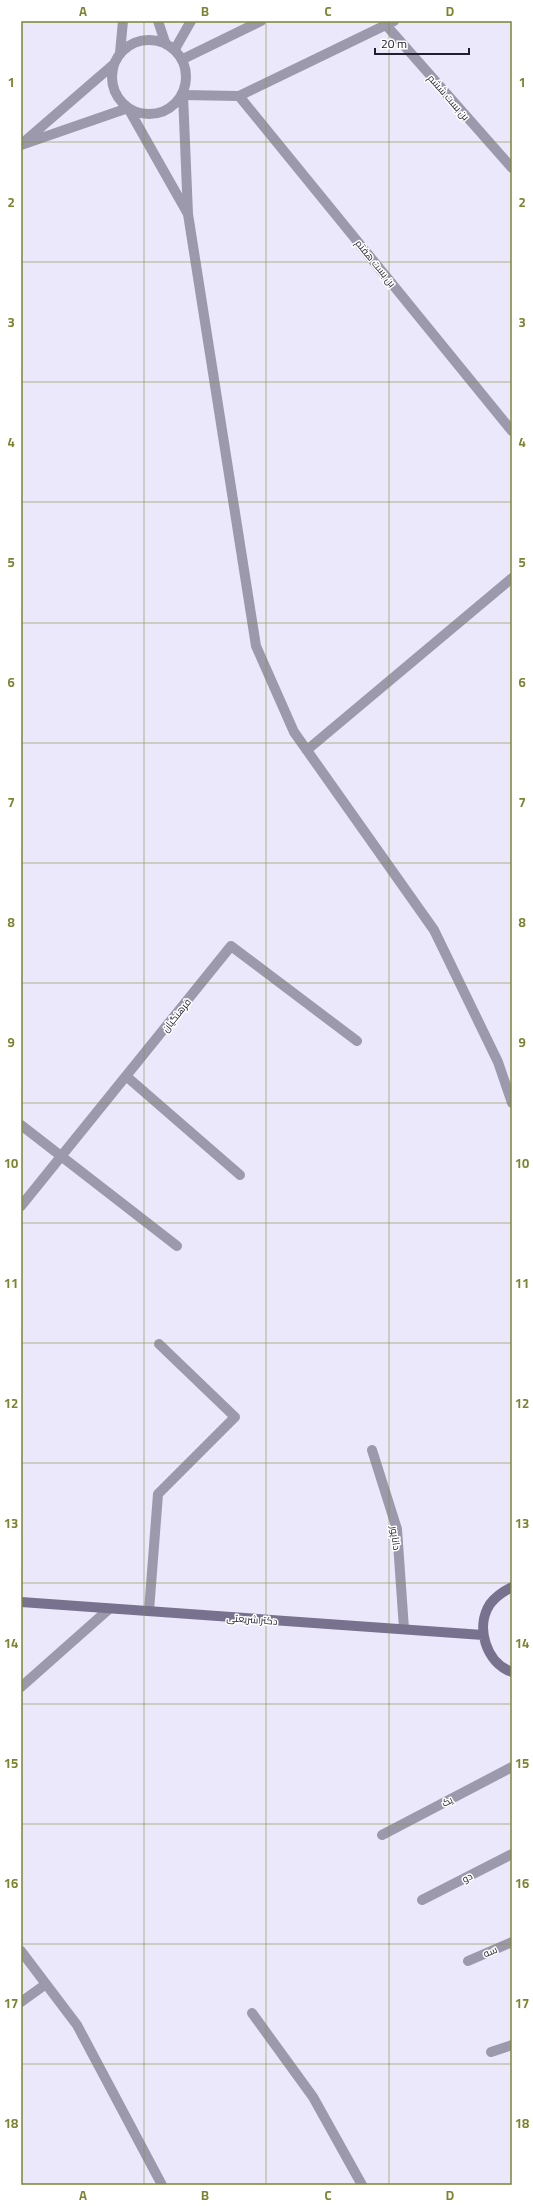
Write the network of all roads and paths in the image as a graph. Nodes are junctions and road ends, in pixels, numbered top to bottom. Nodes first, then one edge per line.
1 (123, 21) edge
2 (158, 21) edge
3 (191, 21) edge
4 (261, 21) edge
5 (390, 23) edge
6 (165, 42) junction
7 (175, 49) junction
8 (120, 53) junction
9 (183, 59) junction
10 (114, 64) junction
11 (183, 95) junction
12 (239, 96) junction
13 (128, 108) junction
14 (21, 145) edge
15 (512, 168) edge
16 (188, 214) junction
17 (512, 431) edge
18 (512, 578) edge
19 (307, 750) junction
20 (357, 1041) dead end
21 (126, 1076) junction
22 (512, 1103) edge
23 (21, 1125) edge
24 (62, 1156) junction
25 (240, 1175) dead end
26 (21, 1206) edge
27 (177, 1246) dead end
28 (159, 1344) dead end
29 (372, 1450) dead end
30 (512, 1587) edge
31 (21, 1602) edge
32 (109, 1609) junction
33 (148, 1611) junction
34 (404, 1629) junction
35 (483, 1635) junction
36 (512, 1672) edge
37 (21, 1688) edge
38 (512, 1767) edge
39 (382, 1835) dead end
40 (512, 1854) edge
41 (422, 1900) dead end
42 (512, 1942) edge
43 (21, 1951) edge
44 (468, 1961) dead end
45 (46, 1984) junction
46 (21, 2002) edge
47 (252, 2013) dead end
48 (512, 2045) edge
49 (491, 2052) dead end
50 (162, 2185) edge
51 (362, 2185) edge

1 - 8 street
2 - 6 street
3 - 7 street
4 - 9 street
5 - 12 street
5 - 15 street, بن بست ششم
6 - 7 street
6 - 8 street
7 - 9 street
8 - 10 street
9 - 11 street
10 - 13 street
10 - 14 street
11 - 12 street
11 - 13 street
11 - 16 street
12 - 17 street, بن بست هفتم
13 - 14 street
13 - 16 street
16 - 19 street
18 - 19 street
19 - 22 street
20 - 21 street, فرهنگیان
21 - 24 street, فرهنگیان
21 - 25 street
23 - 24 street
24 - 26 street, فرهنگیان
24 - 27 street
28 - 33 street
29 - 34 street, داناپور
30 - 35 main road
31 - 32 main road, دکتر شریعتی
32 - 33 main road, دکتر شریعتی
32 - 37 street
33 - 34 main road, دکتر شریعتی
34 - 35 main road, دکتر شریعتی
35 - 36 main road
38 - 39 street, یک
40 - 41 street, دو
42 - 44 street, سه
43 - 45 street
45 - 46 street
45 - 50 street
47 - 51 street
48 - 49 street

